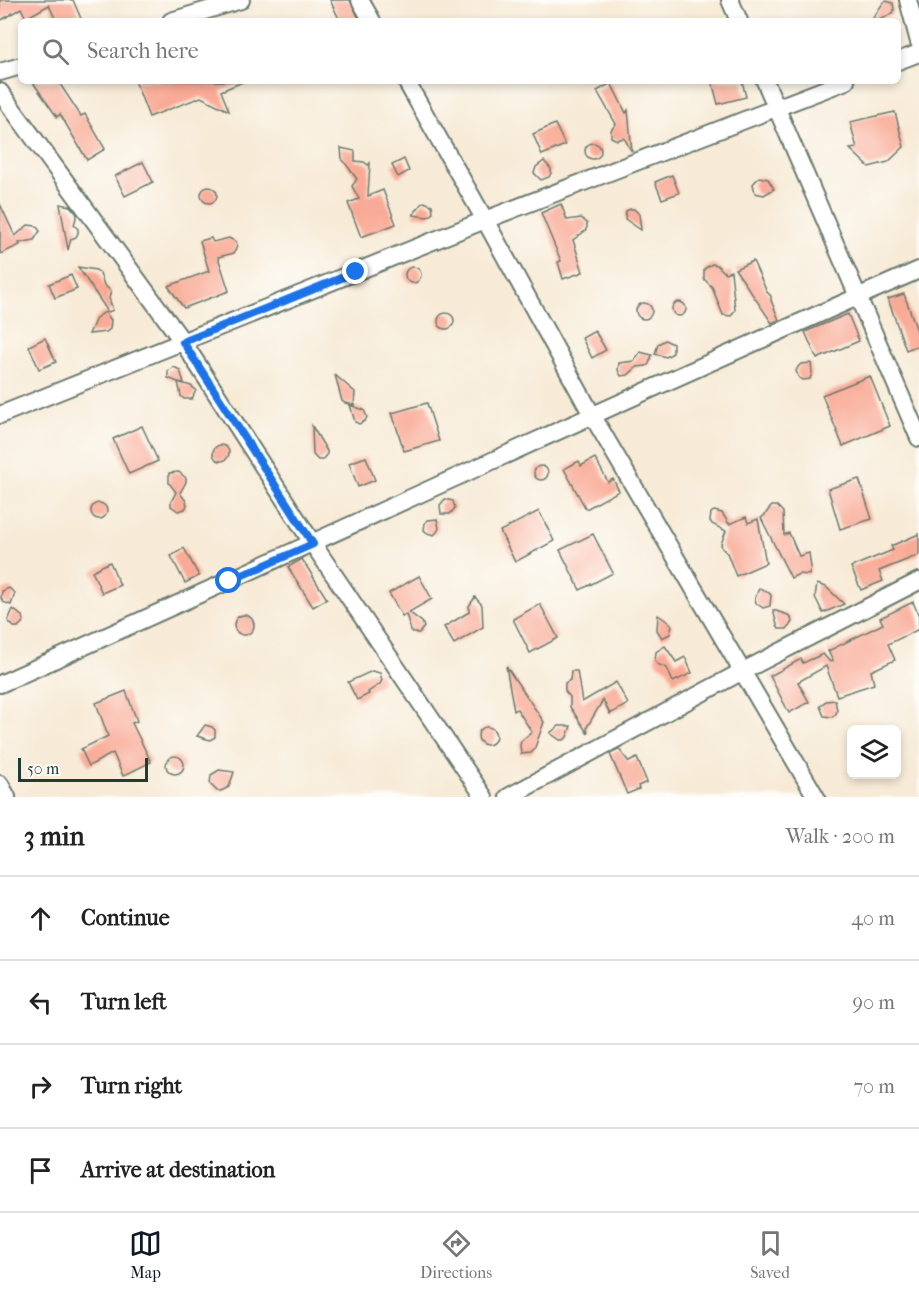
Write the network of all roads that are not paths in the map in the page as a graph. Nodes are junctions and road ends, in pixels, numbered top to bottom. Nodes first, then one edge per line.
1 (241, 0) edge
2 (360, 0) edge
3 (730, 0) edge
4 (908, 0) edge
5 (181, 18) edge
6 (370, 18) edge
7 (738, 18) edge
8 (919, 42) edge
9 (919, 53) edge
10 (901, 60) edge
11 (18, 67) edge
12 (0, 72) edge
13 (408, 84) edge
14 (766, 84) edge
15 (838, 84) edge
16 (0, 92) edge
17 (776, 108) junction
18 (485, 220) junction
19 (919, 270) edge
20 (857, 297) junction
21 (183, 342) junction
22 (0, 415) edge
23 (592, 416) junction
24 (919, 438) edge
25 (313, 544) junction
26 (919, 581) edge
27 (741, 672) junction
28 (0, 684) edge
29 (0, 784) edge
30 (7, 797) edge
31 (484, 797) edge
32 (508, 797) edge
33 (816, 797) edge

1 - 5 street
2 - 6 street
3 - 7 street
4 - 8 street
9 - 10 street
11 - 12 street
13 - 18 street
14 - 17 street
15 - 17 street
16 - 21 street
17 - 18 street
17 - 20 street
18 - 21 street
18 - 23 street
19 - 20 street
20 - 23 street
20 - 24 street
21 - 22 street
21 - 25 street
23 - 25 street
23 - 27 street
25 - 28 street
25 - 31 street
26 - 27 street
27 - 32 street
27 - 33 street
29 - 30 street

